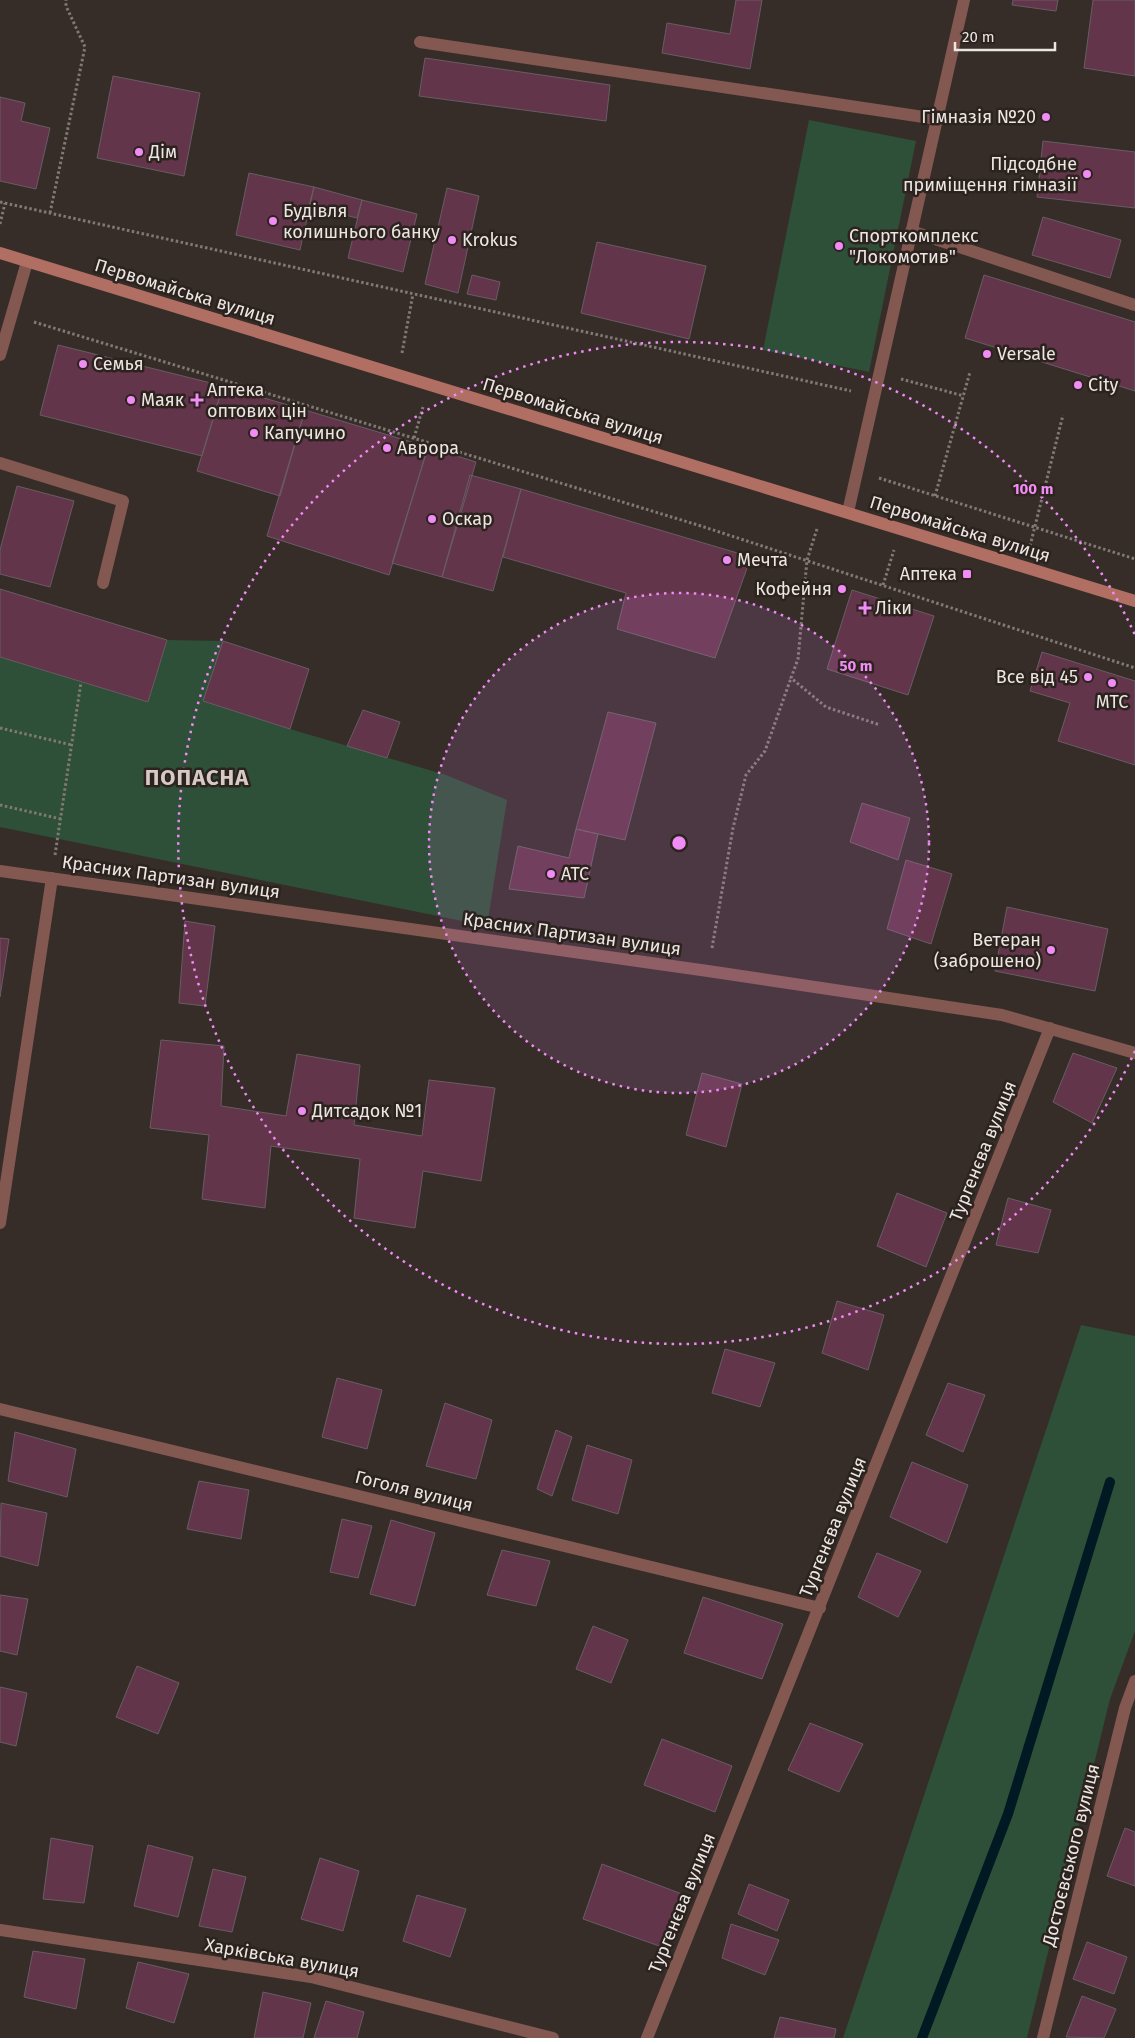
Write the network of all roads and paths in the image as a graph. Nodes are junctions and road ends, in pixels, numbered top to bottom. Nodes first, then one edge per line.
1 (66, 0) edge
2 (964, 0) edge
3 (420, 42) dead end
4 (937, 120) junction
5 (0, 202) edge
6 (5, 203) junction
7 (50, 213) junction
8 (0, 224) edge
9 (911, 231) junction
10 (0, 253) edge
11 (27, 262) junction
12 (414, 294) junction
13 (1135, 305) edge
14 (11, 315) junction
15 (0, 356) edge
16 (970, 372) dead end
17 (879, 373) junction
18 (398, 375) junction
19 (430, 385) junction
20 (874, 396) junction
21 (964, 396) junction
22 (1063, 415) dead end
23 (414, 438) junction
24 (0, 463) edge
25 (857, 472) junction
26 (935, 496) junction
27 (824, 506) junction
28 (848, 512) junction
29 (1035, 528) junction
30 (900, 529) junction
31 (1135, 559) edge
32 (807, 560) junction
33 (103, 583) dead end
34 (883, 585) junction
35 (1135, 601) edge
36 (1135, 668) edge
37 (791, 678) junction
38 (81, 682) dead end
39 (880, 725) dead end
40 (0, 728) edge
41 (72, 745) junction
42 (0, 805) edge
43 (61, 818) junction
44 (0, 871) edge
45 (52, 878) junction
46 (708, 971) junction
47 (1050, 1028) junction
48 (1135, 1052) edge
49 (0, 1222) edge
50 (0, 1409) edge
51 (820, 1608) junction
52 (1135, 1682) edge
53 (0, 1930) edge
54 (553, 2038) edge
55 (647, 2038) edge
56 (1043, 2038) edge

1 - 7 path
2 - 4 street
3 - 4 street
4 - 9 street
5 - 6 path
6 - 7 path
6 - 8 path
7 - 12 path
9 - 13 street
9 - 17 street
10 - 11 street, Первомайська вулиця
11 - 14 street
11 - 18 street, Первомайська вулиця
12 - 18 path
12 - 20 path
14 - 15 street
14 - 23 path
16 - 21 path
17 - 20 street
17 - 21 path
18 - 19 street, Первомайська вулиця
19 - 23 path
19 - 27 street, Первомайська вулиця
20 - 25 street
21 - 26 path
22 - 29 path
23 - 32 path
24 - 33 street
25 - 26 path
25 - 28 street
26 - 29 path
27 - 28 street, Первомайська вулиця
27 - 32 path
28 - 30 street, Первомайська вулиця
29 - 31 path
30 - 34 path
30 - 35 street, Первомайська вулиця
32 - 34 path
32 - 37 path
34 - 36 path
37 - 39 path
37 - 46 path
38 - 41 path
40 - 41 path
41 - 43 path
42 - 43 path
43 - 45 path
44 - 45 street, Красних Партизан вулиця
45 - 46 street, Красних Партизан вулиця
45 - 49 street
46 - 47 street, Красних Партизан вулиця
47 - 48 street, Красних Партизан вулиця
47 - 51 street, Тургенєва вулиця
50 - 51 street, Гоголя вулиця
51 - 55 street, Тургенєва вулиця
52 - 56 street, Достоєвського вулиця
53 - 54 street, Харківська вулиця

